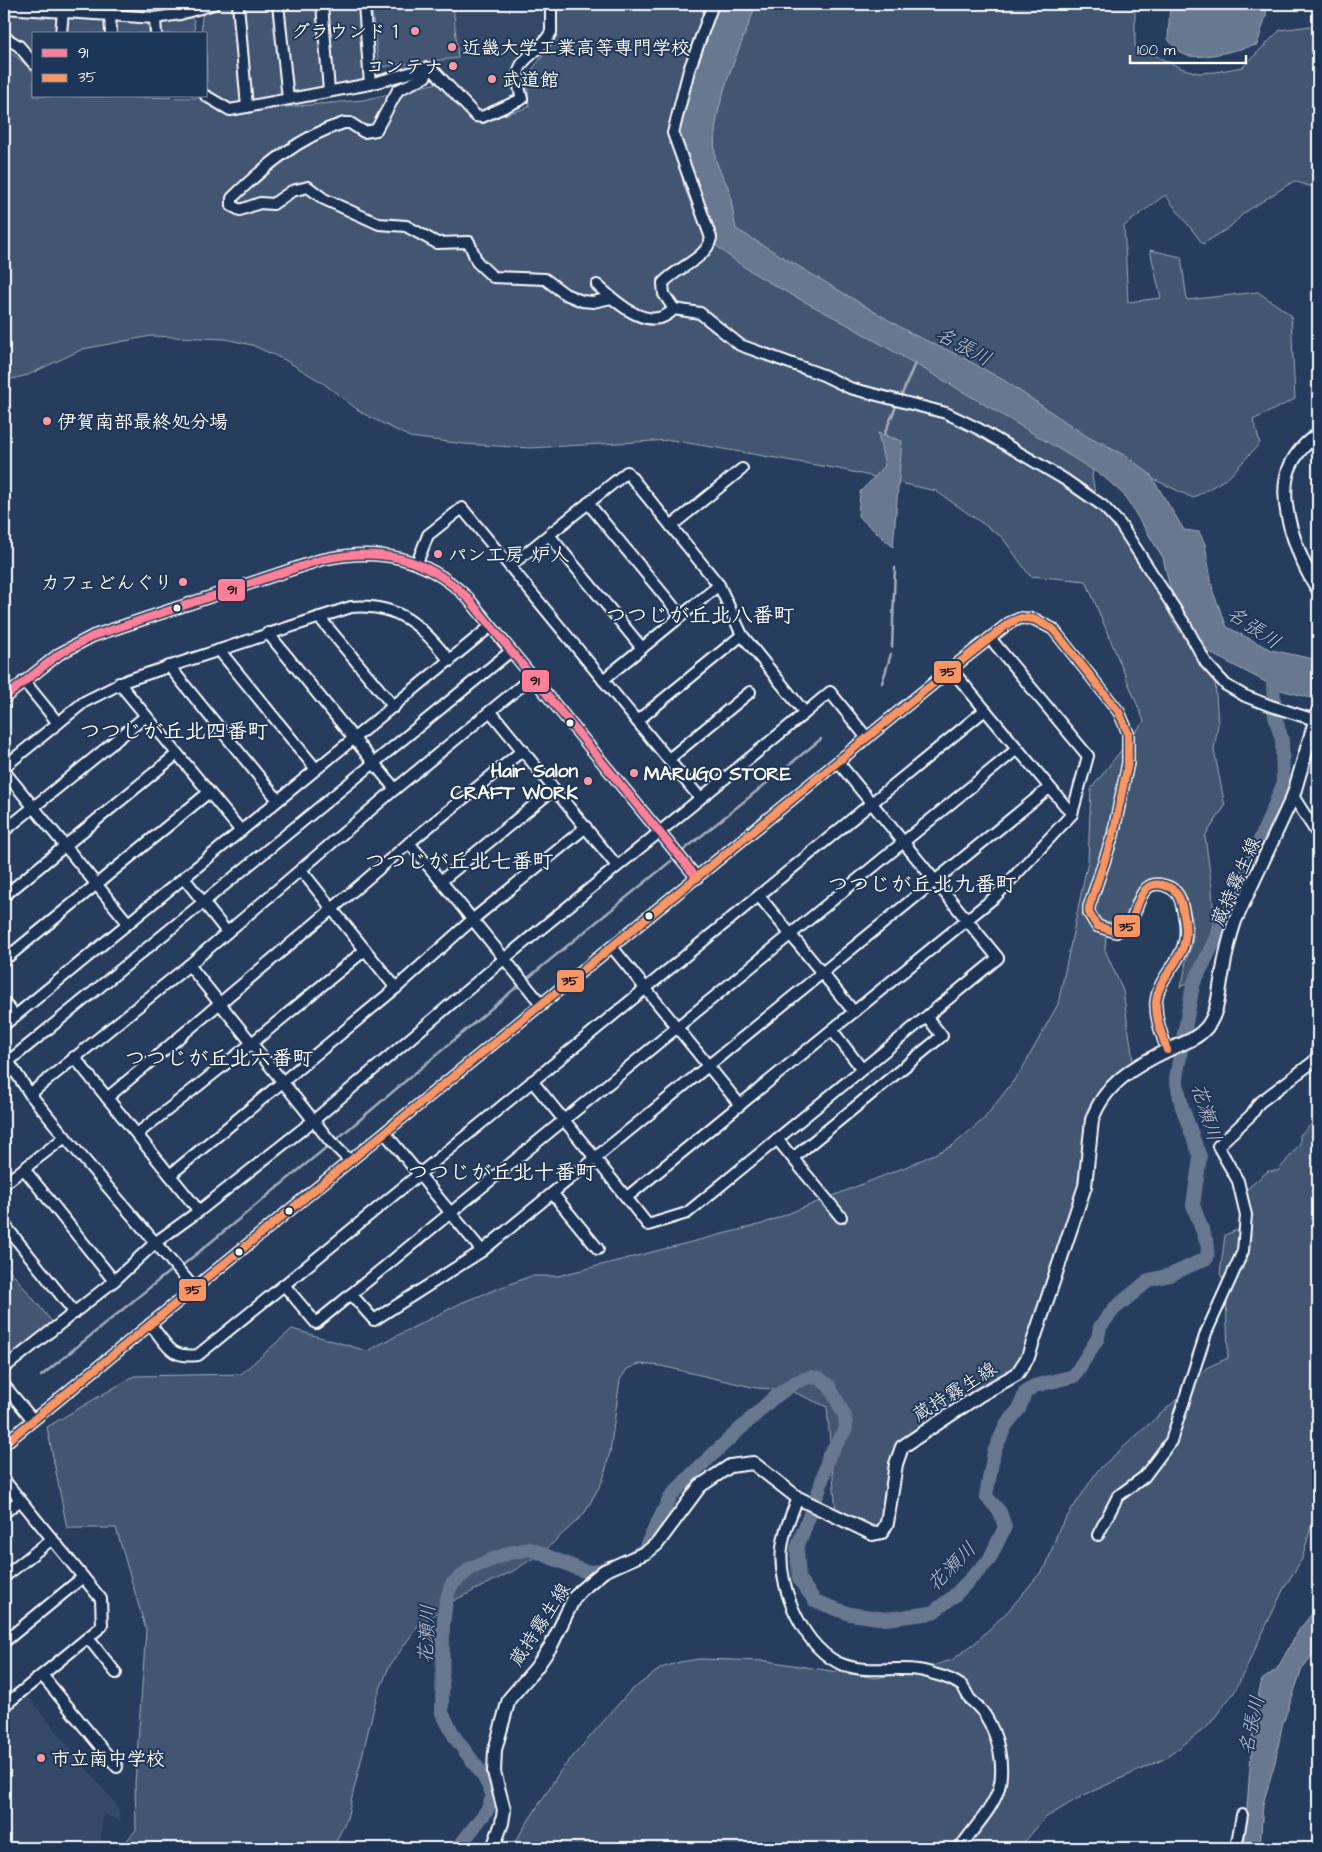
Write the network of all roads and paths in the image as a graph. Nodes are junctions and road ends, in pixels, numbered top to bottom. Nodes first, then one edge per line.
1 (214, 4) edge
2 (238, 4) edge
3 (278, 4) edge
4 (322, 4) edge
5 (364, 4) edge
6 (551, 4) edge
7 (713, 4) edge
8 (4, 8) edge
9 (63, 11) junction
10 (110, 15) junction
11 (155, 18) junction
12 (61, 32) edge
13 (112, 32) edge
14 (156, 32) edge
15 (4, 37) edge
16 (32, 62) edge
17 (429, 69) junction
18 (370, 84) junction
19 (329, 91) junction
20 (208, 97) edge
21 (288, 99) junction
22 (247, 107) junction
23 (597, 285) dead end
24 (611, 298) junction
25 (674, 310) junction
26 (1318, 434) edge
27 (742, 468) dead end
28 (588, 503) junction
29 (671, 526) junction
30 (550, 534) junction
31 (417, 563) junction
32 (510, 566) junction
33 (719, 584) junction
34 (1318, 588) edge
35 (681, 616) junction
36 (319, 617) junction
37 (491, 626) junction
38 (268, 634) junction
39 (742, 635) junction
40 (990, 638) junction
41 (642, 648) junction
42 (219, 650) junction
43 (511, 651) junction
44 (450, 661) junction
45 (169, 666) junction
46 (951, 669) junction
47 (532, 677) junction
48 (603, 680) junction
49 (24, 681) junction
50 (119, 683) junction
51 (750, 692) dead end
52 (4, 698) edge
53 (394, 708) junction
54 (985, 710) junction
55 (491, 712) junction
56 (805, 713) junction
57 (146, 716) junction
58 (1318, 718) edge
59 (637, 721) junction
60 (58, 723) junction
61 (867, 738) junction
62 (354, 739) junction
63 (1017, 749) junction
64 (523, 750) junction
65 (177, 754) junction
66 (669, 760) junction
67 (838, 762) junction
68 (374, 763) junction
69 (4, 769) edge
70 (316, 769) junction
71 (1049, 788) junction
72 (395, 789) junction
73 (554, 789) junction
74 (208, 793) junction
75 (1293, 796) junction
76 (700, 798) junction
77 (278, 800) junction
78 (872, 803) junction
79 (34, 807) junction
80 (1072, 814) junction
81 (586, 827) junction
82 (241, 831) junction
83 (4, 832) edge
84 (658, 832) junction
85 (1318, 835) edge
86 (904, 842) junction
87 (409, 843) junction
88 (65, 846) junction
89 (617, 866) junction
90 (302, 871) junction
91 (184, 878) junction
92 (696, 878) junction
93 (441, 881) junction
94 (936, 881) junction
95 (97, 885) junction
96 (4, 896) edge
97 (759, 896) junction
98 (204, 902) junction
99 (332, 909) junction
100 (472, 920) junction
101 (968, 920) junction
102 (128, 923) junction
103 (227, 932) junction
104 (790, 935) junction
105 (612, 947) junction
106 (365, 950) junction
107 (504, 959) junction
108 (4, 960) edge
109 (189, 965) junction
110 (822, 974) junction
111 (396, 988) junction
112 (645, 989) junction
113 (4, 1002) edge
114 (220, 1003) junction
115 (542, 1005) junction
116 (854, 1012) junction
117 (15, 1016) junction
118 (927, 1017) junction
119 (4, 1025) edge
120 (677, 1027) junction
121 (832, 1030) junction
122 (252, 1044) junction
123 (1318, 1046) edge
124 (1167, 1050) junction
125 (74, 1058) junction
126 (5, 1061) edge
127 (709, 1066) junction
128 (862, 1069) junction
129 (283, 1082) junction
130 (532, 1082) junction
131 (30, 1094) junction
132 (107, 1098) junction
133 (740, 1105) junction
134 (314, 1120) junction
135 (564, 1120) junction
136 (385, 1132) junction
137 (137, 1134) junction
138 (65, 1137) junction
139 (777, 1139) junction
140 (595, 1158) junction
141 (793, 1158) junction
142 (350, 1161) junction
143 (24, 1168) junction
144 (418, 1174) junction
145 (170, 1175) junction
146 (4, 1184) edge
147 (553, 1194) junction
148 (627, 1197) junction
149 (199, 1211) junction
150 (451, 1213) junction
151 (841, 1217) dead end
152 (4, 1224) edge
153 (156, 1242) junction
154 (598, 1249) dead end
155 (482, 1251) junction
156 (114, 1281) junction
157 (284, 1285) junction
158 (194, 1288) junction
159 (351, 1294) junction
160 (75, 1313) junction
161 (150, 1324) junction
162 (4, 1368) edge
163 (4, 1385) edge
164 (32, 1420) junction
165 (4, 1444) edge
166 (4, 1480) edge
167 (20, 1500) junction
168 (801, 1500) junction
169 (4, 1513) edge
170 (1098, 1534) dead end
171 (52, 1539) junction
172 (83, 1577) junction
173 (4, 1578) edge
174 (88, 1638) junction
175 (4, 1642) edge
176 (116, 1672) dead end
177 (42, 1675) junction
178 (6, 1700) edge
179 (117, 1767) dead end
180 (1242, 1815) dead end
181 (493, 1848) edge
182 (960, 1848) edge
183 (1236, 1848) edge

1 - 11 street
2 - 22 street
3 - 21 street
4 - 19 street
5 - 18 street
6 - 17 street
7 - 25 street
8 - 9 street
9 - 10 street
9 - 12 street
10 - 11 street
10 - 13 street
11 - 14 street
15 - 16 street
17 - 18 street
17 - 24 street
18 - 19 street
19 - 21 street
20 - 22 street
21 - 22 street
23 - 24 street
24 - 25 street
25 - 58 street
26 - 34 main road
27 - 29 street
28 - 29 street
28 - 30 street
28 - 35 street
29 - 33 street
30 - 32 street
30 - 41 street
31 - 32 street
31 - 37 street
31 - 49 street
32 - 48 street
33 - 35 street
33 - 39 street
35 - 41 street
36 - 38 street
36 - 44 street
36 - 53 street
37 - 43 street
37 - 44 street
38 - 42 street
38 - 62 street
39 - 56 street
39 - 59 street
40 - 46 street
40 - 80 street
40 - 124 street
41 - 48 street
42 - 45 street
42 - 70 street
43 - 47 street
43 - 68 street
44 - 53 street
45 - 50 street
45 - 77 street
46 - 54 street
46 - 61 street
47 - 55 street
47 - 84 street
48 - 59 street
49 - 52 street
49 - 60 street
50 - 57 street
50 - 60 street
51 - 66 street
53 - 62 street
54 - 63 street
54 - 78 street
55 - 64 street
55 - 72 street
56 - 61 street
56 - 76 street
57 - 65 street
57 - 79 street
58 - 75 main road, 蔵持霧生線
59 - 66 street
60 - 69 street
61 - 67 street
62 - 68 street
62 - 70 street
63 - 71 street
63 - 86 street
64 - 73 street
64 - 87 street
65 - 74 street
65 - 88 street
66 - 76 street
67 - 78 street
67 - 92 street
68 - 72 street
68 - 98 street
69 - 79 street
70 - 77 street
71 - 80 street
71 - 94 street
72 - 90 street
73 - 81 street
73 - 93 street
74 - 82 street
74 - 95 street
75 - 85 street
75 - 124 main road, 蔵持霧生線
76 - 84 street
77 - 82 street
78 - 86 street
78 - 97 street
79 - 83 street
79 - 88 street
80 - 101 street
81 - 89 street
81 - 100 street
82 - 91 street
84 - 89 street
84 - 92 street
86 - 94 street
86 - 104 street
87 - 93 street
87 - 99 street
88 - 95 street
88 - 96 street
89 - 107 street
90 - 99 street
90 - 103 street
91 - 98 street
91 - 102 street
92 - 105 street
93 - 100 street
94 - 101 street
94 - 110 street
95 - 102 street
95 - 108 street
97 - 104 street
97 - 112 street
98 - 103 street
98 - 126 street
99 - 106 street
99 - 114 street
100 - 107 street
100 - 111 street
101 - 116 street
101 - 118 street
102 - 117 street
103 - 109 street
104 - 110 street
104 - 120 street
105 - 112 street
105 - 115 street
106 - 111 street
106 - 122 street
107 - 115 street
107 - 134 street
109 - 114 street
109 - 125 street
110 - 116 street
110 - 127 street
111 - 129 street
112 - 120 street
112 - 130 street
113 - 117 street
114 - 122 street
114 - 132 street
115 - 136 street
116 - 121 street
117 - 119 street
118 - 128 street
118 - 141 street
120 - 127 street
120 - 135 street
121 - 128 street
121 - 133 street
122 - 129 street
122 - 137 street
123 - 170 street
124 - 168 main road, 蔵持霧生線
125 - 131 street
125 - 132 street
126 - 131 street
127 - 133 street
127 - 140 street
128 - 139 street
129 - 134 street
129 - 145 street
130 - 135 street
130 - 144 street
131 - 138 street
132 - 137 street
133 - 148 street
134 - 142 street
134 - 149 street
135 - 140 street
135 - 150 street
136 - 142 street
136 - 144 street
137 - 145 street
138 - 143 street
138 - 153 street
139 - 141 street
139 - 148 street
140 - 147 street
140 - 148 street
141 - 151 street
142 - 158 street
143 - 146 street
143 - 156 street
144 - 150 street
144 - 157 street
145 - 149 street
147 - 154 street
147 - 155 street
149 - 153 street
150 - 155 street
150 - 159 street
152 - 160 street
153 - 156 street
153 - 158 street
155 - 159 street
156 - 160 street
157 - 159 street
157 - 161 street
158 - 161 street
160 - 162 street
161 - 164 street
163 - 164 street
164 - 165 street
166 - 167 street
167 - 169 street
167 - 171 street
168 - 181 main road, 蔵持霧生線
168 - 182 street
171 - 172 street
171 - 173 street
172 - 174 street
172 - 175 street
174 - 176 street
174 - 177 street
177 - 178 street
177 - 179 street
180 - 183 street

